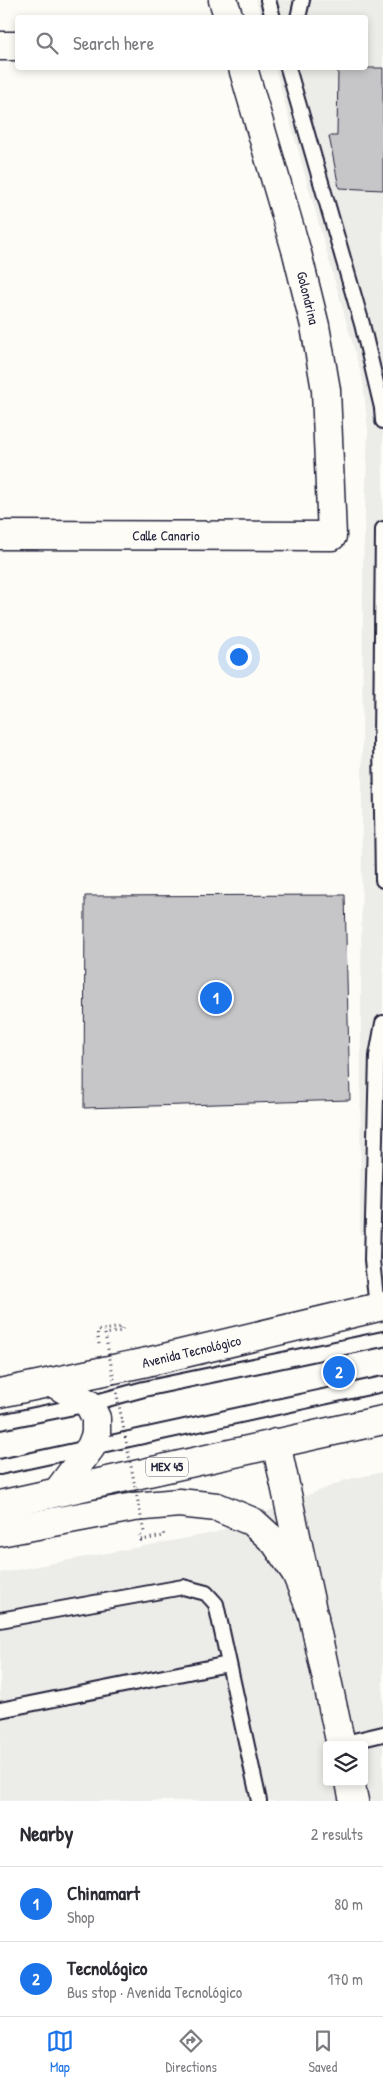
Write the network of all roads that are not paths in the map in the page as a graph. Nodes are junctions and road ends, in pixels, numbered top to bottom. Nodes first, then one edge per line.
1 (223, 0) edge
2 (268, 0) edge
3 (302, 0) edge
4 (227, 15) edge
5 (272, 15) edge
6 (299, 15) edge
7 (0, 46) edge
8 (15, 46) edge
9 (245, 70) edge
10 (289, 70) edge
11 (383, 421) edge
12 (383, 529) edge
13 (0, 535) edge
14 (332, 536) joint
15 (383, 880) edge
16 (383, 1023) edge
17 (380, 1056) edge
18 (380, 1307) edge
19 (383, 1339) edge
20 (52, 1382) junction
21 (383, 1384) edge
22 (0, 1394) edge
23 (89, 1404) junction
24 (383, 1420) edge
25 (0, 1422) edge
26 (276, 1443) junction
27 (91, 1447) junction
28 (0, 1467) edge
29 (58, 1491) junction
30 (0, 1505) edge
31 (0, 1532) edge
32 (314, 1617) junction
33 (0, 1620) edge
34 (228, 1664) junction
35 (0, 1710) edge
36 (383, 1734) edge
37 (340, 1741) edge
38 (354, 1741) edge
39 (351, 1786) edge
40 (259, 1801) edge
41 (354, 1801) edge

1 - 4 main road
2 - 5 lane
3 - 6 lane
7 - 8 main road
9 - 14 main road, Golondrina
10 - 11 lane
12 - 15 lane
13 - 14 main road, Calle Canario
16 - 17 lane
17 - 18 lane
18 - 20 main road, Avenida Tecnológico
19 - 23 lane
20 - 22 main road, Avenida Tecnológico
20 - 23 main road
21 - 27 lane
23 - 25 lane
23 - 27 main road
24 - 26 main road, MEX 45
26 - 29 main road, MEX 45
26 - 32 main road
27 - 28 lane
27 - 29 main road
29 - 30 main road, MEX 45
31 - 32 main road
32 - 37 main road
33 - 34 lane
34 - 35 lane
34 - 40 lane
36 - 38 lane
39 - 41 main road

